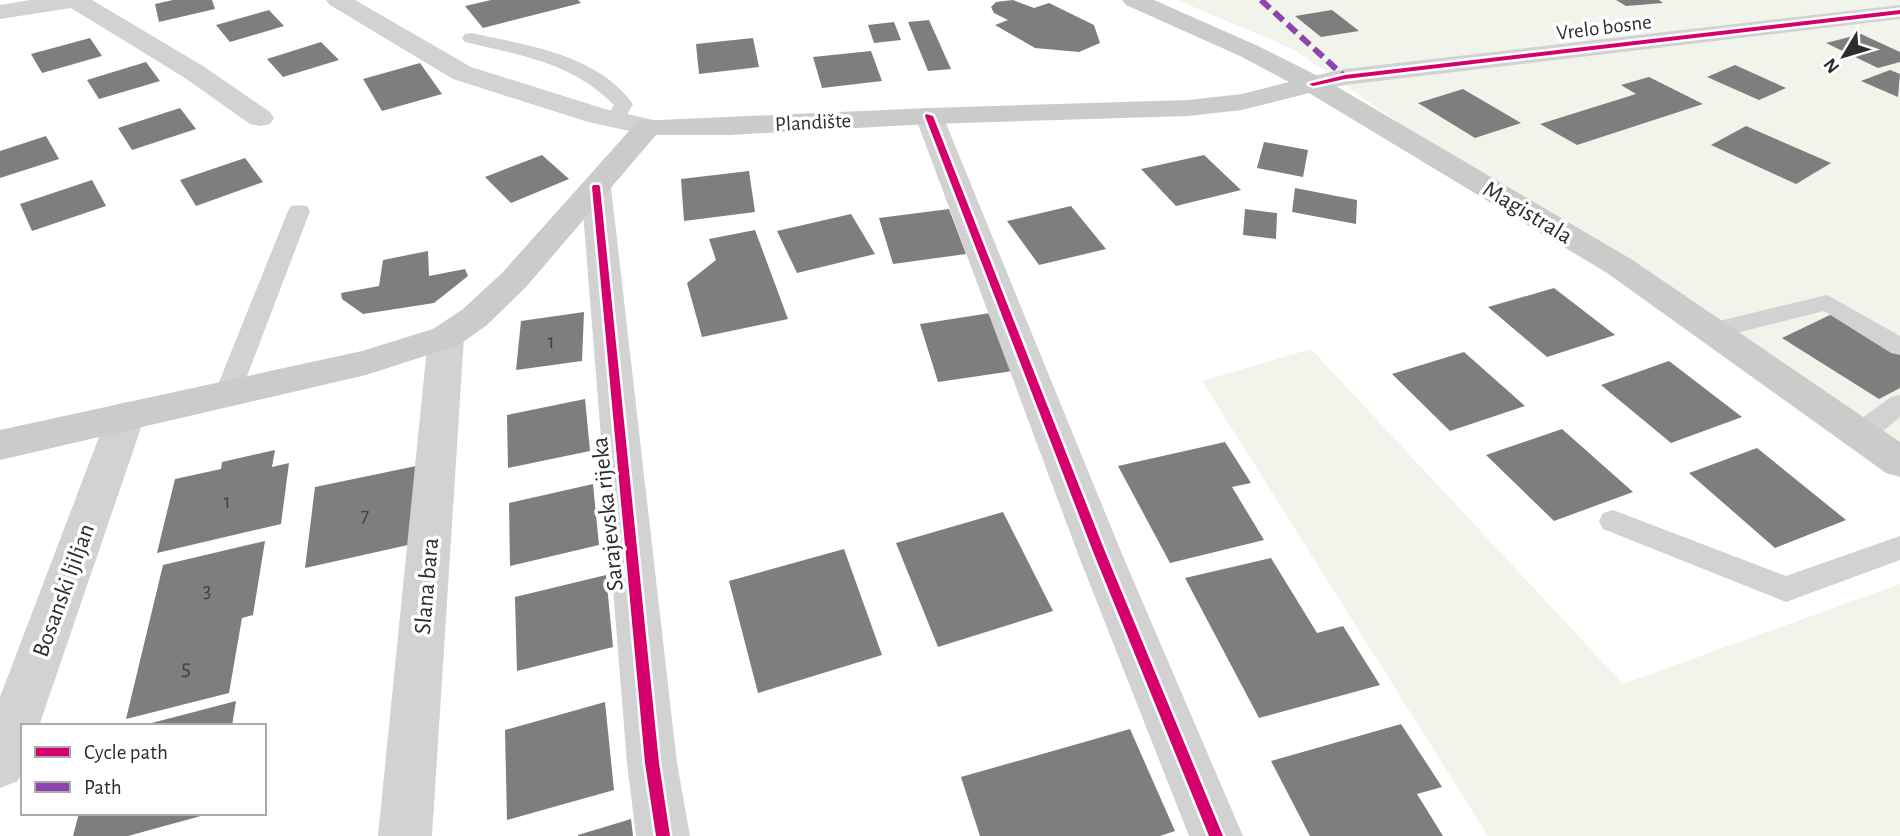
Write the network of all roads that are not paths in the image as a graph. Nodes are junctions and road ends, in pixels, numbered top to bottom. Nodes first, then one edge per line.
1 (338, 0) edge
2 (1134, 0) edge
3 (0, 12) edge
4 (1900, 12) edge
5 (471, 38) dead end
6 (1312, 84) junction
7 (929, 116) junction
8 (260, 118) dead end
9 (631, 124) junction
10 (596, 187) junction
11 (299, 211) dead end
12 (1712, 331) junction
13 (446, 337) junction
14 (1900, 347) edge
15 (228, 392) junction
16 (1900, 404) edge
17 (126, 416) junction
18 (1859, 434) junction
19 (0, 445) edge
20 (1900, 462) edge
21 (1613, 521) dead end
22 (1900, 548) edge
23 (0, 764) edge
24 (405, 836) edge
25 (663, 836) edge
26 (1216, 836) edge

1 - 9 street, Plandište
2 - 6 main road, Magistrala
3 - 8 street
4 - 6 street, Vrelo bosne
5 - 9 lane
6 - 7 main road, Plandište
6 - 12 main road, Magistrala
7 - 9 main road, Plandište
7 - 26 street
9 - 10 main road
10 - 13 main road
10 - 25 street, Sarajevska rijeka
11 - 15 lane
12 - 14 lane
12 - 18 main road, Magistrala
13 - 15 main road
13 - 24 street, Slana bara
15 - 17 main road
16 - 18 lane
17 - 19 main road
17 - 23 street, Bosanski ljiljan
18 - 20 main road, Magistrala
21 - 22 lane

